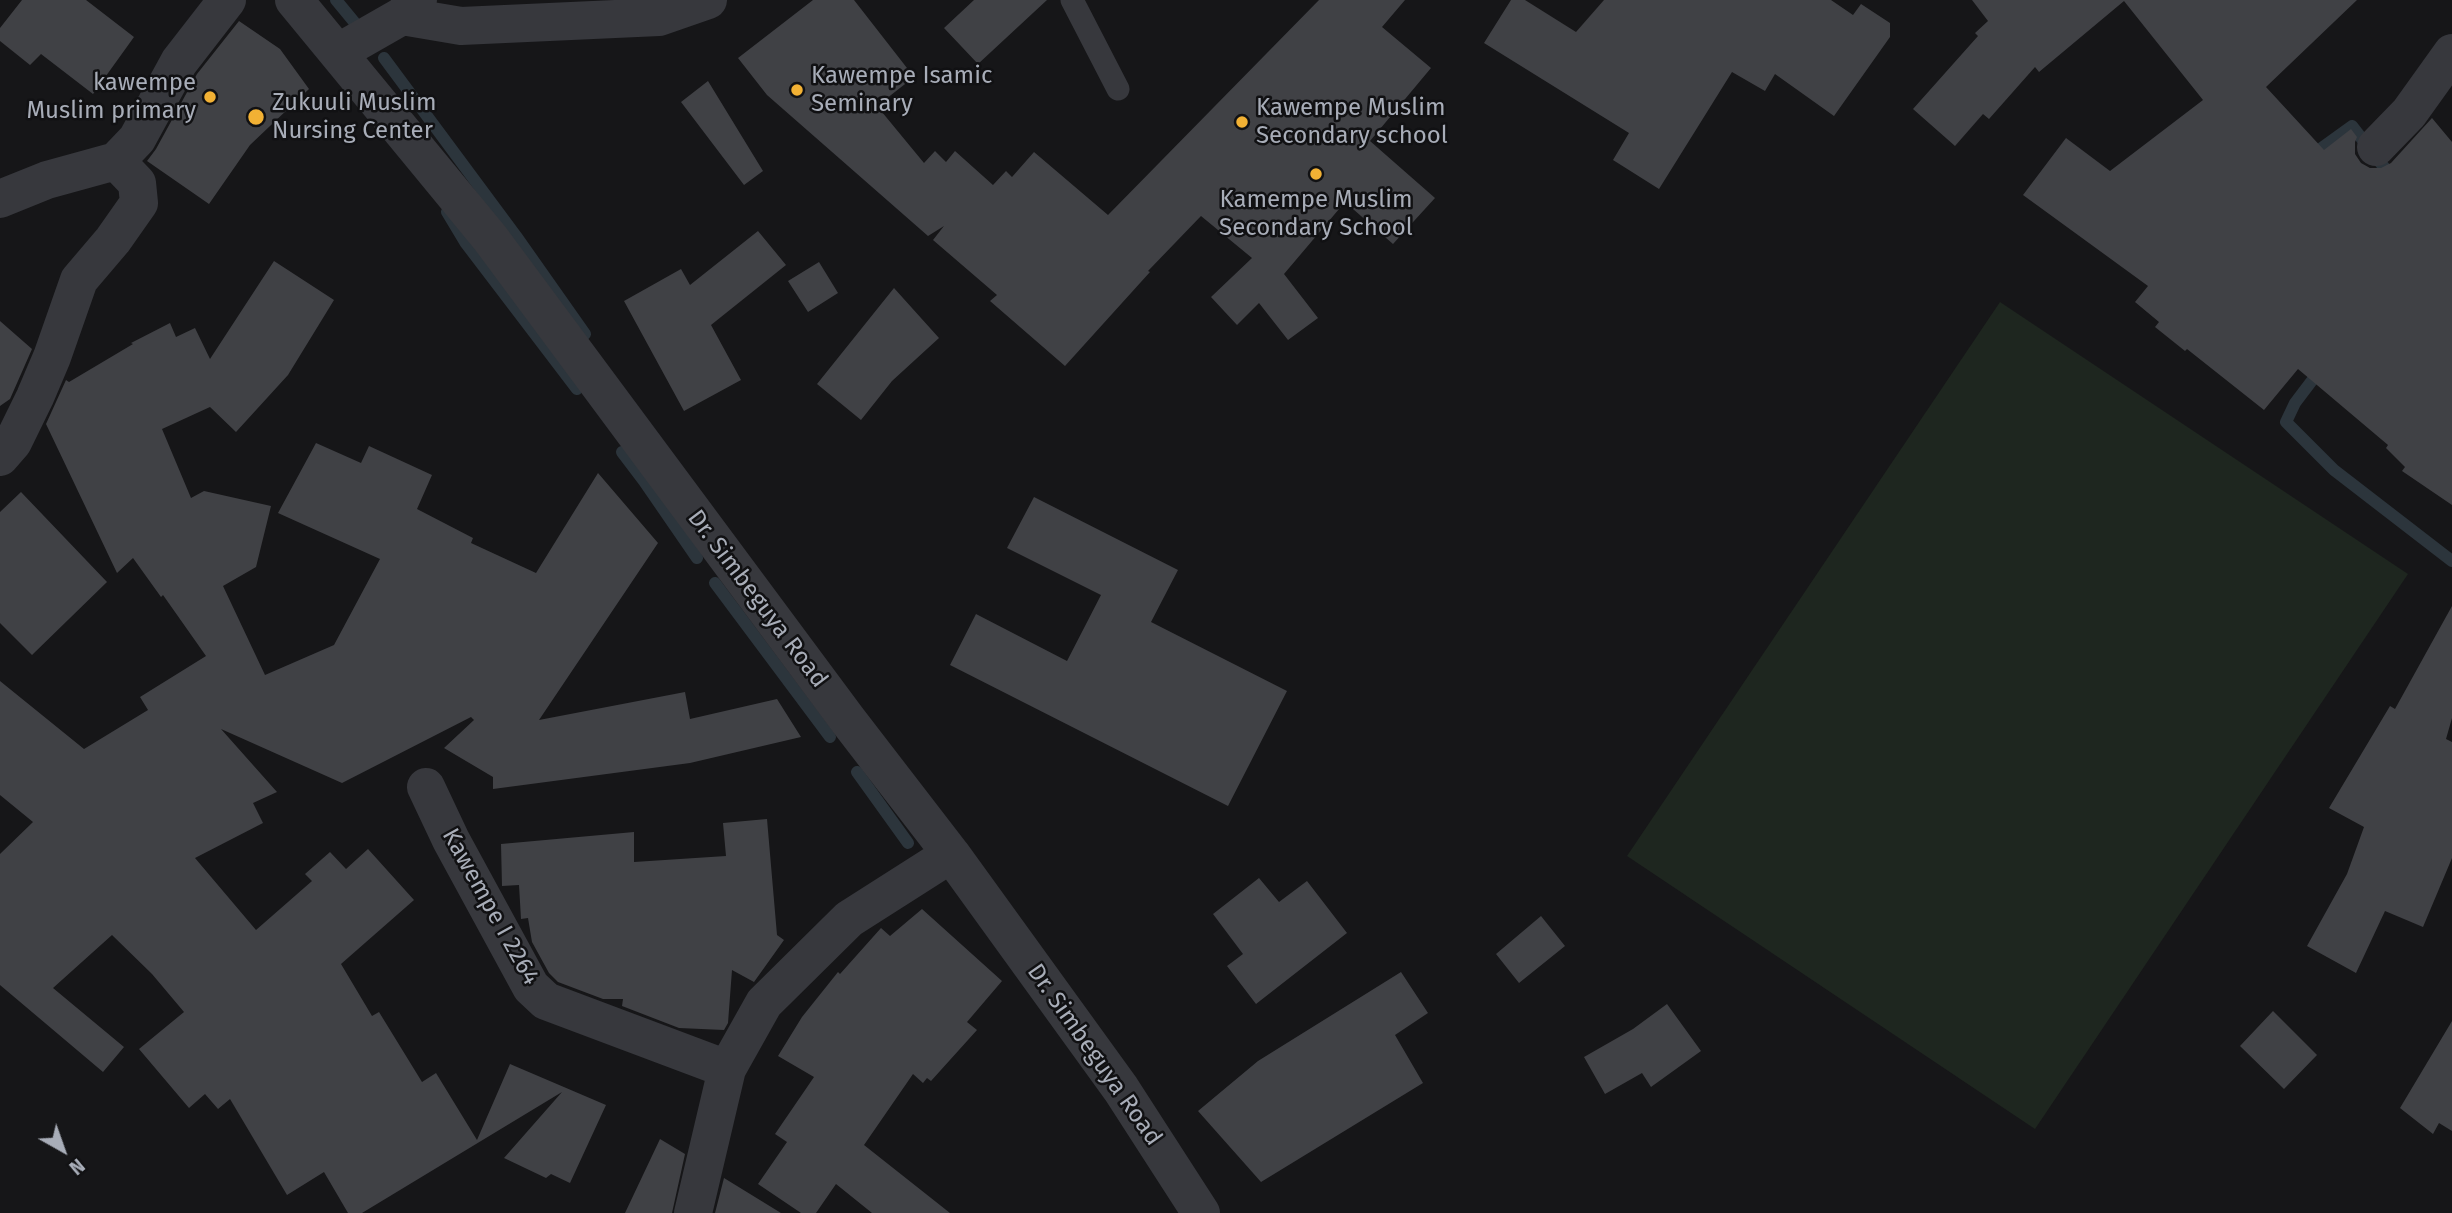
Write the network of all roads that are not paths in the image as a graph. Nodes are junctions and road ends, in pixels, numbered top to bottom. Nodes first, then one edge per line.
1 (227, 0) edge
2 (294, 0) edge
3 (708, 0) edge
4 (1072, 0) edge
5 (410, 8) edge
6 (339, 52) junction
7 (2452, 53) edge
8 (1118, 89) dead end
9 (2376, 147) dead end
10 (116, 161) junction
11 (0, 199) edge
12 (0, 457) edge
13 (426, 787) dead end
14 (951, 853) junction
15 (727, 1069) junction
16 (693, 1213) edge
17 (1201, 1213) edge

1 - 10 street
2 - 6 street, Dr. Simbeguya Road
3 - 5 street
4 - 8 lane
5 - 6 street
6 - 14 street, Dr. Simbeguya Road
7 - 9 street
10 - 11 street
10 - 12 street
13 - 15 street, Kawempe I 2264
14 - 15 street
14 - 17 street, Dr. Simbeguya Road
15 - 16 street

